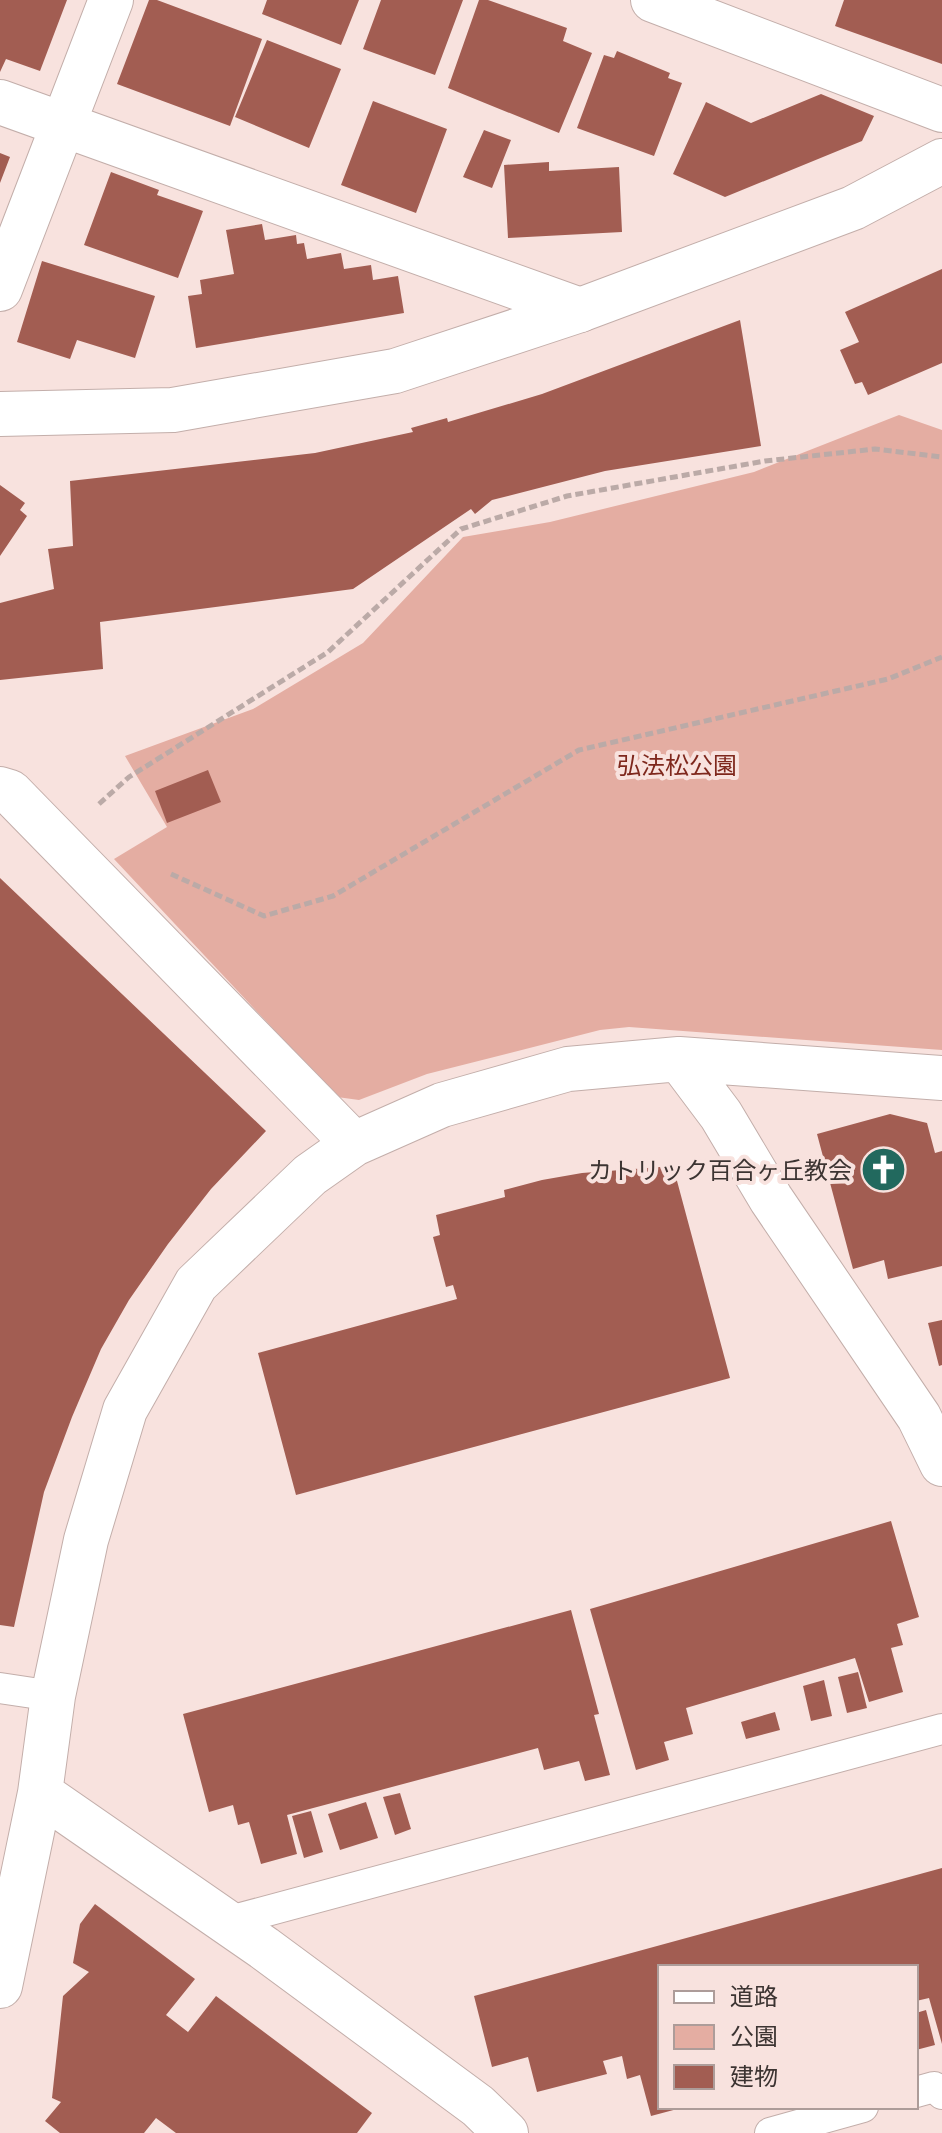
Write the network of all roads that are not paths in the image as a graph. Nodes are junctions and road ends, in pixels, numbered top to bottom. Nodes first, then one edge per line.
1 (111, 0) edge
2 (653, 0) edge
3 (0, 102) edge
4 (942, 110) edge
5 (63, 125) junction
6 (942, 161) edge
7 (0, 289) edge
8 (580, 310) junction
9 (0, 414) edge
10 (0, 789) edge
11 (679, 1059) junction
12 (942, 1078) edge
13 (354, 1144) junction
14 (942, 1464) edge
15 (0, 1688) edge
16 (53, 1696) junction
17 (942, 1729) edge
18 (40, 1793) junction
19 (226, 1922) junction
20 (0, 1986) edge
21 (918, 2091) edge
22 (942, 2094) edge
23 (856, 2109) edge
24 (506, 2133) edge
25 (770, 2133) edge

1 - 5 street
2 - 4 street
3 - 5 street
5 - 7 street
5 - 8 street
6 - 8 street
8 - 9 street
10 - 13 street
11 - 12 street
11 - 13 street
11 - 14 street
13 - 16 street
15 - 16 lane
16 - 18 street
17 - 19 lane
18 - 19 street
18 - 20 street
19 - 24 street
21 - 22 lane
23 - 25 lane

